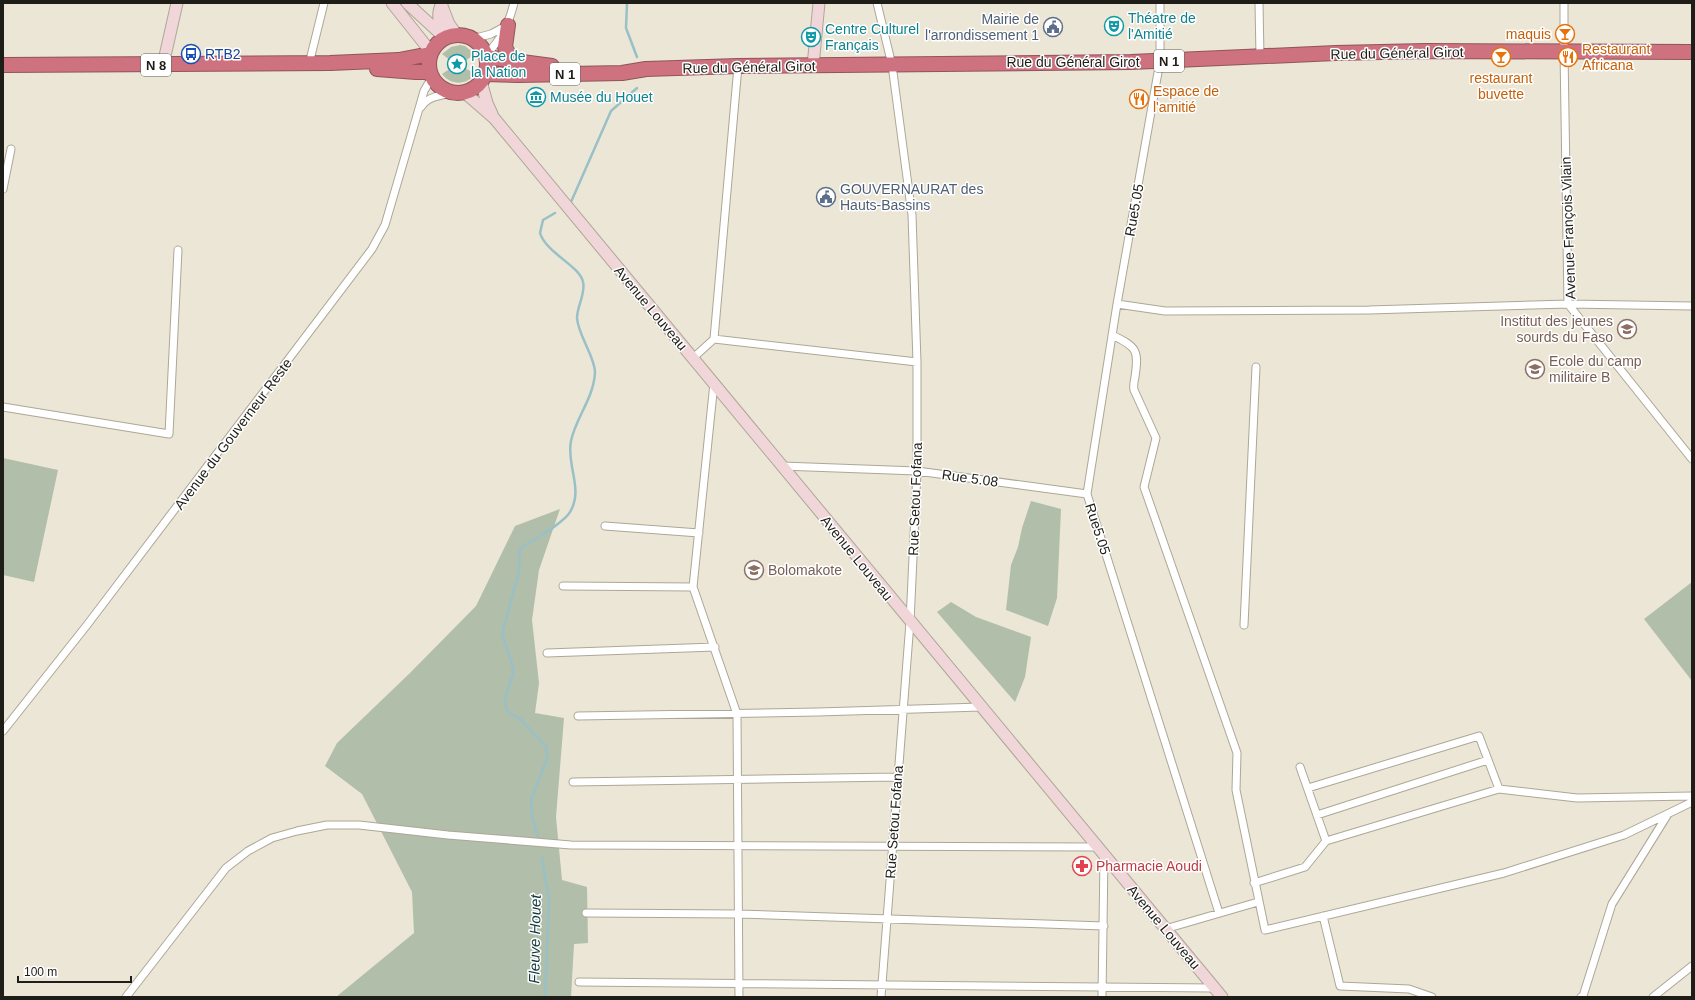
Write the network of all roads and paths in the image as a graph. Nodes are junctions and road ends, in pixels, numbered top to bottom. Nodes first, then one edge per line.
1 (177, 3) edge
2 (324, 3) edge
3 (392, 3) edge
4 (407, 3) edge
5 (442, 3) edge
6 (514, 3) edge
7 (819, 3) edge
8 (877, 3) edge
9 (1160, 3) edge
10 (1259, 3) edge
11 (1564, 3) edge
12 (509, 24) junction
13 (447, 34) junction
14 (472, 39) junction
15 (1564, 52) junction
16 (1692, 52) edge
17 (428, 54) junction
18 (486, 56) junction
19 (1260, 57) junction
20 (512, 61) junction
21 (1160, 61) junction
22 (309, 64) junction
23 (3, 65) edge
24 (163, 65) junction
25 (892, 65) junction
26 (738, 66) junction
27 (813, 66) junction
28 (646, 69) junction
29 (431, 75) junction
30 (483, 78) junction
31 (459, 92) junction
32 (418, 112) junction
33 (494, 118) junction
34 (11, 149) dead end
35 (3, 189) edge
36 (178, 250) dead end
37 (1117, 304) junction
38 (1568, 304) junction
39 (1692, 306) edge
40 (1112, 335) junction
41 (714, 340) junction
42 (693, 358) junction
43 (917, 362) junction
44 (1256, 367) dead end
45 (714, 383) junction
46 (3, 407) edge
47 (1692, 459) edge
48 (782, 466) junction
49 (917, 471) junction
50 (1087, 494) junction
51 (605, 526) dead end
52 (698, 532) junction
53 (563, 586) dead end
54 (693, 587) junction
55 (910, 622) junction
56 (1244, 625) dead end
57 (715, 647) junction
58 (547, 652) dead end
59 (981, 706) junction
60 (903, 709) junction
61 (737, 714) junction
62 (578, 716) dead end
63 (3, 731) edge
64 (1488, 760) junction
65 (1300, 767) dead end
66 (898, 777) junction
67 (737, 780) junction
68 (573, 782) dead end
69 (1308, 788) junction
70 (1499, 789) junction
71 (1692, 796) edge
72 (1692, 802) edge
73 (1668, 814) junction
74 (1317, 815) junction
75 (1326, 841) junction
76 (738, 845) junction
77 (893, 846) junction
78 (1101, 852) junction
79 (1254, 882) junction
80 (1258, 902) junction
81 (586, 913) dead end
82 (1219, 913) junction
83 (738, 914) junction
84 (1323, 916) junction
85 (887, 919) junction
86 (1104, 926) junction
87 (1165, 929) junction
88 (1692, 966) edge
89 (579, 982) dead end
90 (739, 983) junction
91 (882, 985) junction
92 (1102, 987) junction
93 (1218, 993) edge
94 (126, 997) edge
95 (739, 997) edge
96 (881, 997) edge
97 (1102, 997) edge
98 (1432, 997) edge
99 (1581, 997) edge
100 (1653, 997) edge

1 - 24 main road
2 - 22 street
3 - 17 main road
4 - 13 main road
5 - 13 main road
5 - 13 main road
6 - 12 street
7 - 27 main road
8 - 25 street, Rue Setou Fofana
9 - 21 street, Rue5.05
10 - 19 street
11 - 15 street, Avenue François Vilain
12 - 14 street
12 - 18 street
12 - 20 highway
13 - 14 highway
13 - 17 highway
14 - 18 highway
15 - 16 highway, Rue du Général Girot / N 1
15 - 19 highway, Rue du Général Girot / N 1
15 - 38 street, Avenue François Vilain
17 - 22 highway, N 8
17 - 29 highway
18 - 20 highway, N 1
18 - 30 highway
19 - 21 highway, Rue du Général Girot / N 1
20 - 28 highway, N 1
21 - 25 highway, Rue du Général Girot / N 1
21 - 37 street, Rue5.05
22 - 24 highway, N 8
22 - 29 highway, N 8
23 - 24 highway, N 8
25 - 27 highway, Rue du Général Girot / N 1
25 - 43 street, Rue Setou Fofana
26 - 27 highway, Rue du Général Girot / N 1
26 - 28 highway, Rue du Général Girot / N 1
26 - 41 street
28 - 30 highway, N 1
29 - 31 highway
29 - 32 street, Avenue du Gouverneur Reste
30 - 31 highway
30 - 33 main road, Avenue Louveau
31 - 32 street, Avenue du Gouverneur Reste
31 - 33 main road, Avenue Louveau
32 - 63 street, Avenue du Gouverneur Reste
33 - 42 main road, Avenue Louveau
34 - 35 street
36 - 46 street
37 - 38 street
37 - 40 street, Rue5.05
38 - 39 street
38 - 47 street, Avenue François Vilain
40 - 50 street, Rue5.05
40 - 79 street
41 - 42 street
41 - 43 street
42 - 45 main road, Avenue Louveau
43 - 49 street, Rue Setou Fofana
44 - 56 street
45 - 48 main road, Avenue Louveau
45 - 52 street
48 - 49 street, Rue 5.08
48 - 55 main road, Avenue Louveau
49 - 50 street, Rue 5.08
49 - 55 street, Rue Setou Fofana
50 - 82 street, Rue5.05
51 - 52 street
52 - 54 street
53 - 54 street
54 - 57 street
55 - 59 main road, Avenue Louveau
55 - 60 street, Rue Setou Fofana
57 - 58 street
57 - 61 street
59 - 60 street
59 - 78 main road, Avenue Louveau
60 - 61 street
60 - 66 street, Rue Setou Fofana
61 - 62 street
61 - 67 street
64 - 69 street
64 - 70 street
64 - 74 street
65 - 69 street
66 - 67 street
66 - 77 street, Rue Setou Fofana
67 - 68 street
67 - 76 street
69 - 74 street
70 - 71 street
70 - 75 street
72 - 73 street
73 - 84 street
73 - 99 street
74 - 75 street
75 - 79 street
76 - 77 street
76 - 83 street
76 - 94 street
77 - 78 street
77 - 85 street, Rue Setou Fofana
78 - 86 street
78 - 87 main road, Avenue Louveau
79 - 80 street
80 - 82 street
80 - 84 street
81 - 83 street
82 - 87 street
83 - 85 street
83 - 90 street
84 - 98 street
85 - 86 street
85 - 91 street, Rue Setou Fofana
86 - 92 street
87 - 93 main road, Avenue Louveau
88 - 100 street
89 - 90 street
90 - 91 street
90 - 95 street
91 - 92 street
91 - 96 street, Rue Setou Fofana
92 - 93 street
92 - 97 street

